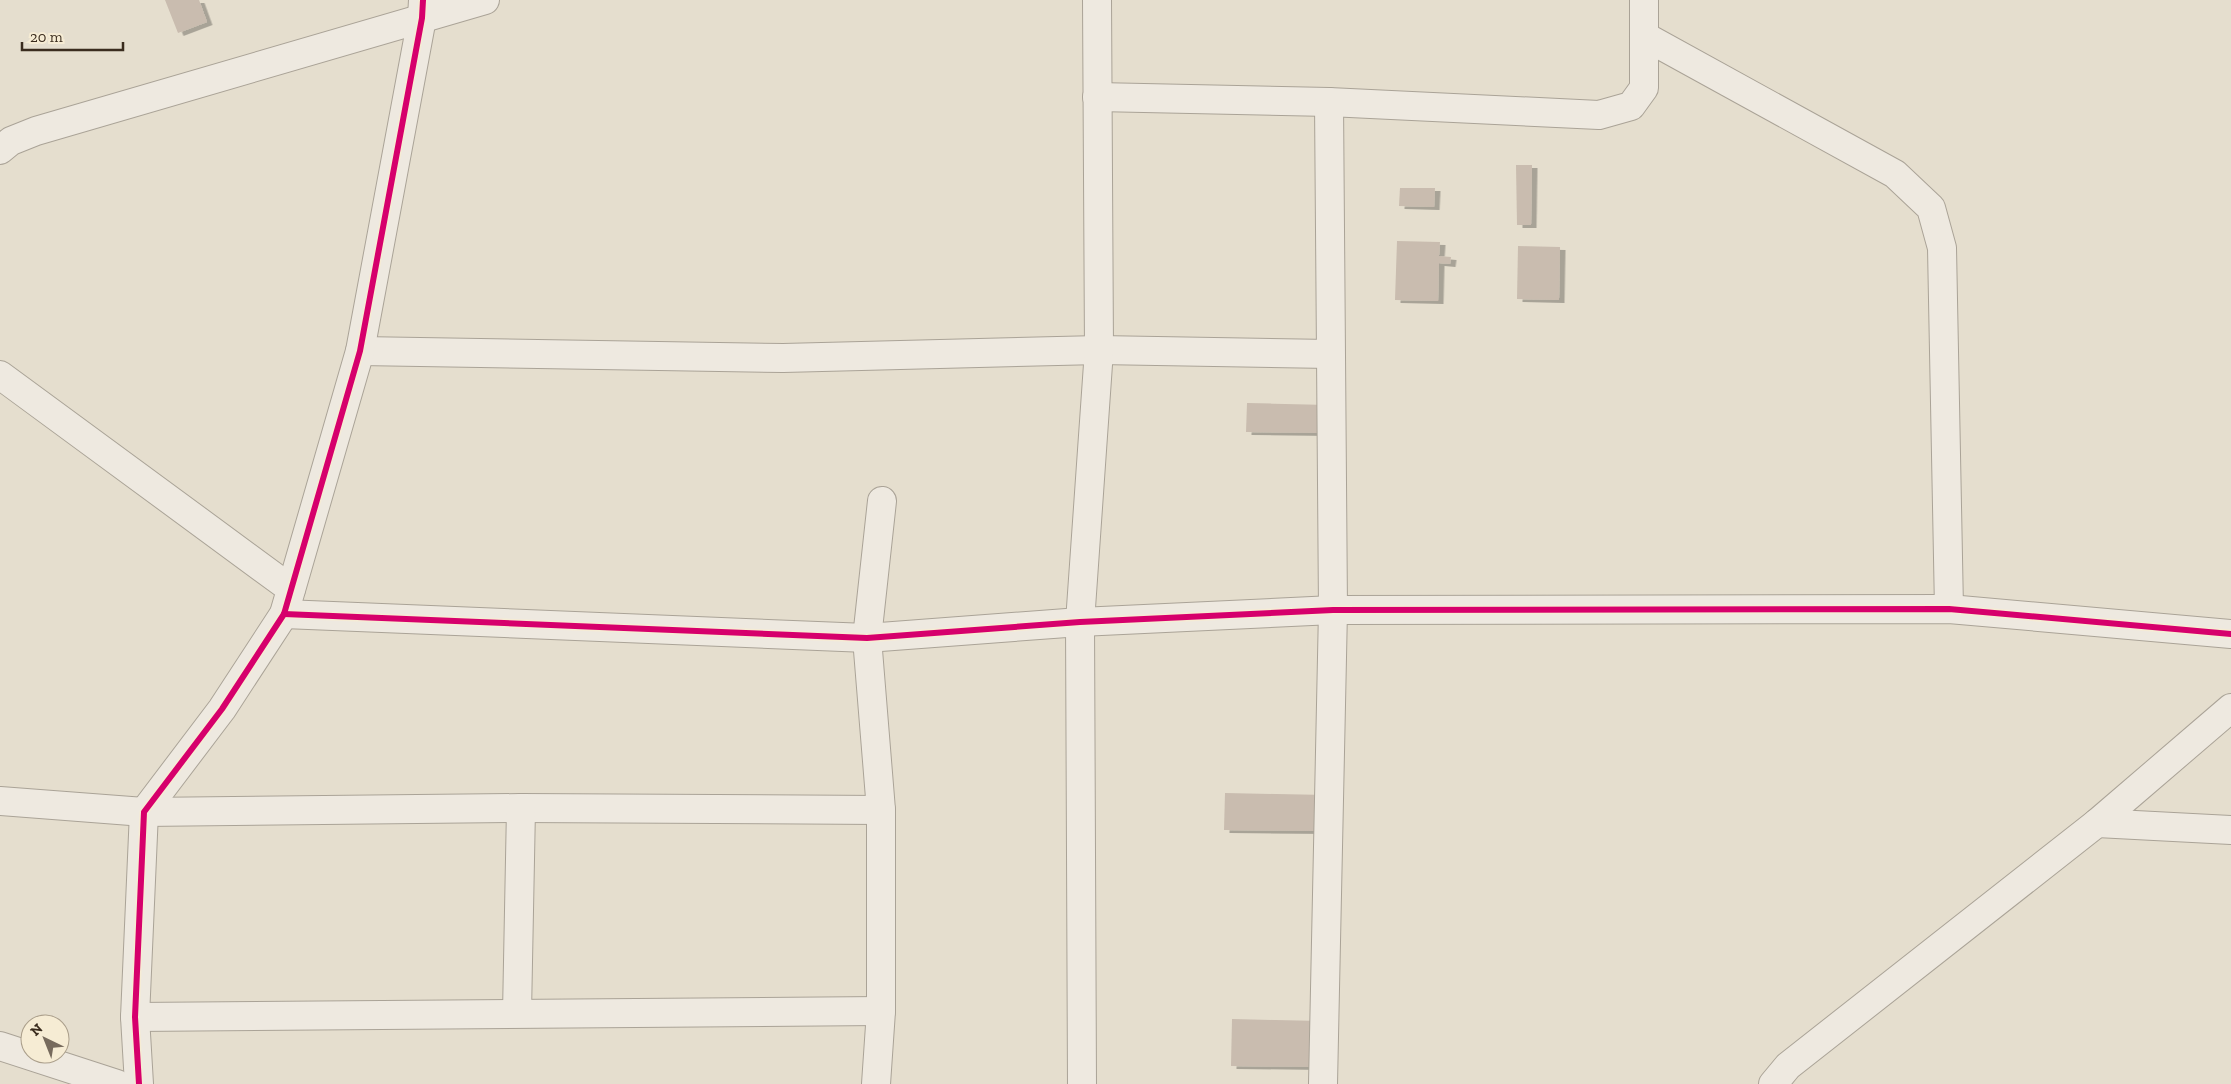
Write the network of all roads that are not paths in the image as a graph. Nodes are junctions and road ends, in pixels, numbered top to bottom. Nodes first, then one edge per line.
1 (484, 0) edge
2 (1097, 0) edge
3 (1644, 0) edge
4 (423, 9) edge
5 (1644, 36) junction
6 (1097, 97) junction
7 (1329, 102) junction
8 (0, 150) edge
9 (1098, 350) junction
10 (360, 351) junction
11 (1330, 354) junction
12 (0, 375) edge
13 (882, 501) dead end
14 (291, 589) junction
15 (1949, 609) junction
16 (1333, 610) junction
17 (284, 614) junction
18 (1080, 622) junction
19 (2231, 634) edge
20 (867, 638) junction
21 (2231, 708) edge
22 (0, 801) edge
23 (521, 808) junction
24 (881, 810) junction
25 (144, 812) junction
26 (2096, 823) junction
27 (2231, 830) edge
28 (881, 1011) junction
29 (517, 1013) junction
30 (135, 1017) junction
31 (0, 1046) edge
32 (117, 1084) edge
33 (139, 1084) edge
34 (876, 1084) edge
35 (1082, 1084) edge
36 (1323, 1084) edge
37 (1773, 1084) edge

1 - 4 street
2 - 6 street
3 - 5 street
4 - 8 street
4 - 10 street
5 - 7 street
5 - 15 street
6 - 7 street
6 - 9 street
7 - 11 street
9 - 10 street
9 - 11 street
9 - 18 street
10 - 14 street
11 - 16 street
12 - 14 street
13 - 20 street
14 - 17 street
15 - 16 street
15 - 19 street
16 - 18 street
16 - 36 street
17 - 20 street
17 - 25 street
18 - 20 street
18 - 35 street
20 - 24 street
21 - 26 street
22 - 25 street
23 - 24 street
23 - 25 street
23 - 29 street
24 - 28 street
25 - 30 street
26 - 27 street
26 - 37 street
28 - 29 street
28 - 34 street
29 - 30 street
30 - 33 street
31 - 32 street

